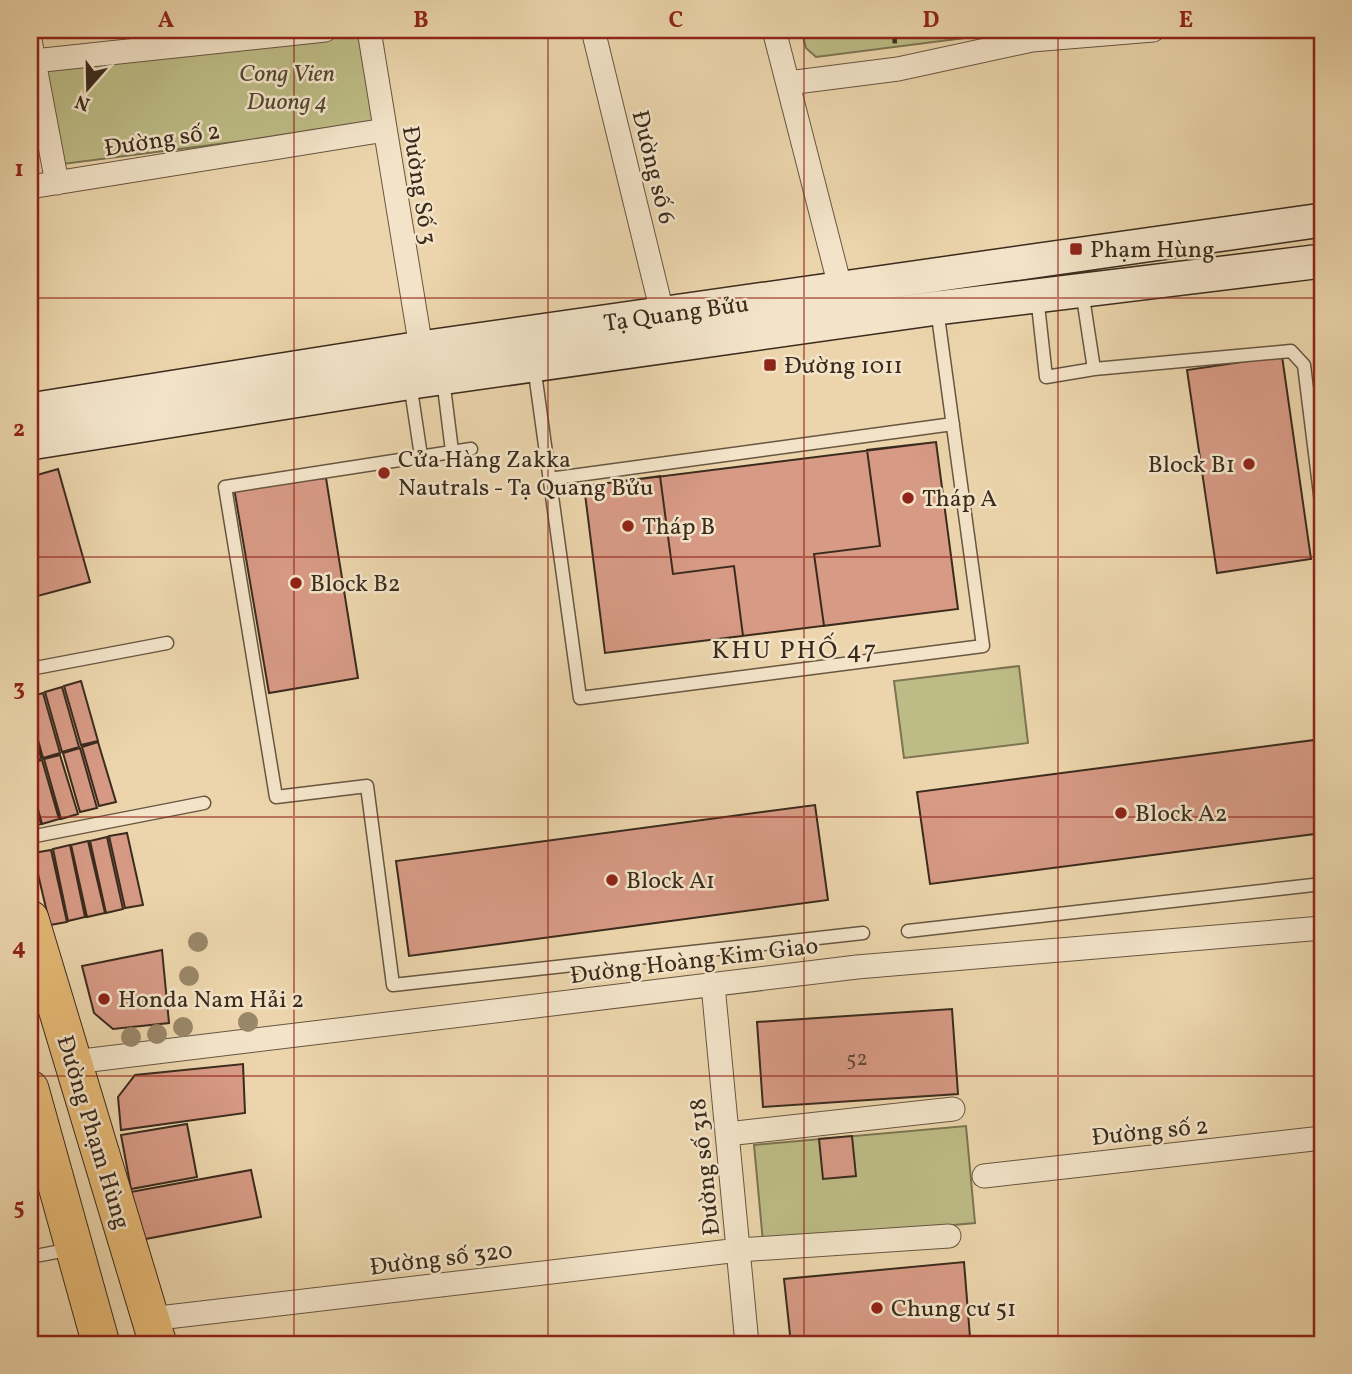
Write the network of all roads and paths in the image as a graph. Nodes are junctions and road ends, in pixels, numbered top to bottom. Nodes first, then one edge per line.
1 (325, 30) edge
2 (369, 30) edge
3 (593, 30) edge
4 (774, 30) edge
5 (1153, 30) edge
6 (1127, 31) edge
7 (32, 51) edge
8 (788, 83) junction
9 (385, 130) junction
10 (57, 183) junction
11 (30, 187) edge
12 (1322, 220) edge
13 (1322, 261) edge
14 (841, 289) junction
15 (1082, 291) junction
16 (1037, 296) junction
17 (937, 308) junction
18 (663, 316) junction
19 (849, 322) junction
20 (534, 366) junction
21 (1094, 369) junction
22 (425, 372) junction
23 (30, 410) edge
24 (953, 424) junction
25 (30, 443) edge
26 (471, 449) dead end
27 (453, 451) junction
28 (421, 456) junction
29 (550, 479) junction
30 (1322, 510) edge
31 (167, 643) dead end
32 (30, 670) edge
33 (204, 803) dead end
34 (30, 836) edge
35 (1322, 884) edge
36 (30, 919) edge
37 (1322, 928) edge
38 (908, 931) dead end
39 (863, 933) dead end
40 (713, 985) junction
41 (74, 1062) junction
42 (30, 1089) edge
43 (953, 1109) dead end
44 (727, 1134) junction
45 (1322, 1138) edge
46 (984, 1176) dead end
47 (949, 1236) dead end
48 (73, 1249) junction
49 (739, 1250) junction
50 (30, 1257) edge
51 (154, 1332) edge
52 (101, 1344) edge
53 (747, 1344) edge

1 - 7 street
2 - 9 street, Đường Số 3
3 - 18 street, Đường số 6
4 - 8 street
5 - 6 street
6 - 8 street
7 - 10 street
8 - 14 street
9 - 10 street, Đường số 2
9 - 22 street, Đường Số 3
10 - 11 street, Đường số 2
12 - 14 main road, Tạ Quang Bửu
13 - 15 main road, Tạ Quang Bửu
14 - 18 main road, Tạ Quang Bửu
14 - 19 street
15 - 16 main road, Tạ Quang Bửu
15 - 21 lane
16 - 17 main road, Tạ Quang Bửu
16 - 21 lane
17 - 19 main road, Tạ Quang Bửu
17 - 24 lane
18 - 22 main road, Tạ Quang Bửu
19 - 20 main road, Tạ Quang Bửu
20 - 22 main road, Tạ Quang Bửu
20 - 29 lane
21 - 30 lane
22 - 23 main road, Tạ Quang Bửu
22 - 25 main road, Tạ Quang Bửu
22 - 27 lane
22 - 28 lane
24 - 29 lane
24 - 29 lane
26 - 27 lane
27 - 28 lane
28 - 39 lane
31 - 32 lane
33 - 34 lane
35 - 38 lane
36 - 41 main road, Đường Phạm Hùng
37 - 40 street, Đường Hoàng Kim Giao
40 - 41 street, Đường Hoàng Kim Giao
40 - 44 street, Đường số 318
41 - 51 main road, Đường Phạm Hùng
42 - 48 main road, Đường Phạm Hùng
43 - 44 street
44 - 49 street, Đường số 318
45 - 46 street, Đường số 2
47 - 49 street, Đường số 320
48 - 50 lane
48 - 52 main road, Đường Phạm Hùng
49 - 51 street, Đường số 320
49 - 53 street, Đường số 318

